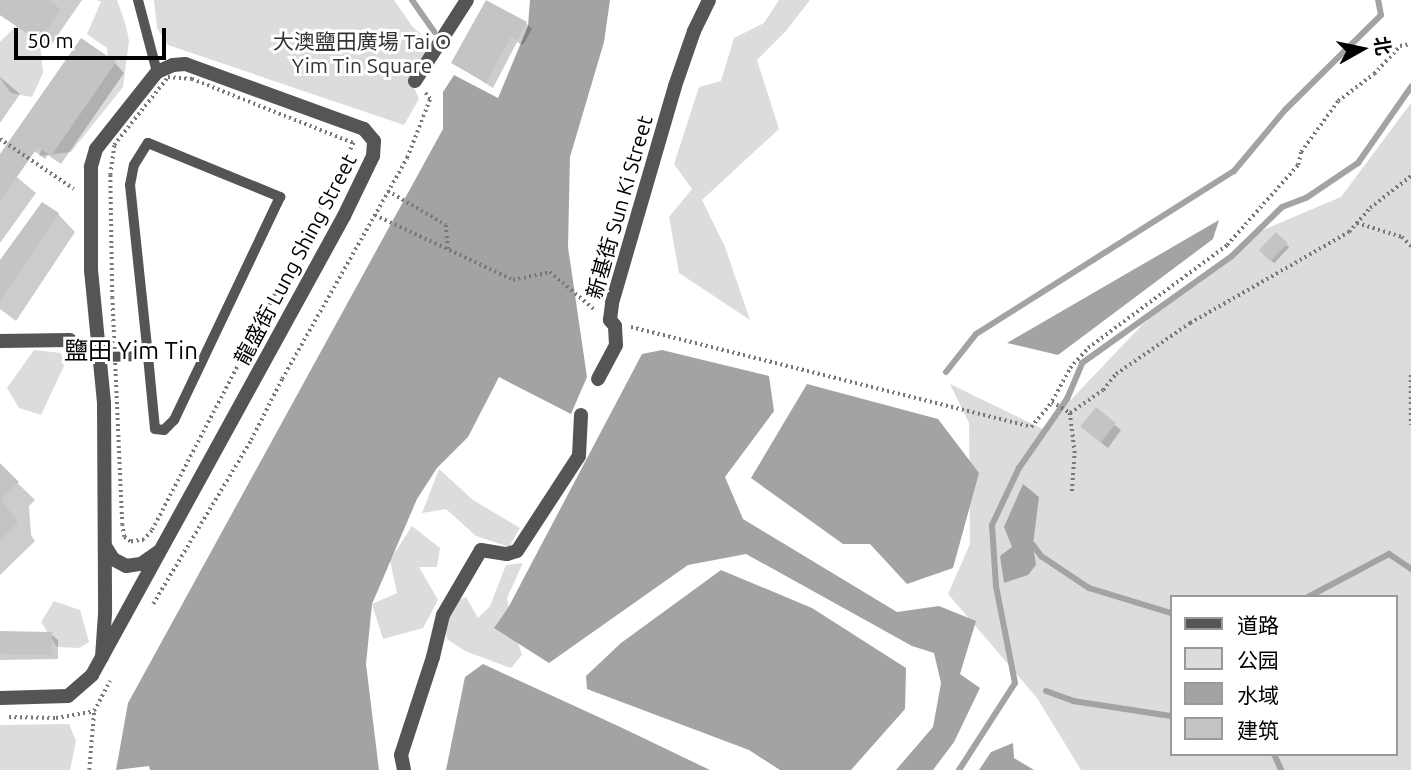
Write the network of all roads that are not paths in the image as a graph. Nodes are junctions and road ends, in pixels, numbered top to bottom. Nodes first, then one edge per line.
1 (138, 0) edge
2 (467, 0) edge
3 (709, 0) edge
4 (157, 72) junction
5 (415, 81) road end
6 (70, 340) dead end
7 (0, 341) edge
8 (108, 356) junction
9 (148, 356) junction
10 (598, 379) dead end
11 (582, 415) dead end
12 (105, 545) junction
13 (164, 545) junction
14 (102, 657) junction
15 (0, 698) edge
16 (404, 770) edge

1 - 4 lane
2 - 5 street
3 - 10 street, 新基街 Sun Ki Street
4 - 8 street
4 - 13 street, 龍盛街 Lung Shing Street
6 - 7 street
8 - 9 lane
8 - 12 street
9 - 9 lane
11 - 16 street
12 - 13 street
12 - 14 street
13 - 14 street, 龍盛街 Lung Shing Street
14 - 15 street, 龍盛街 Lung Shing Street

